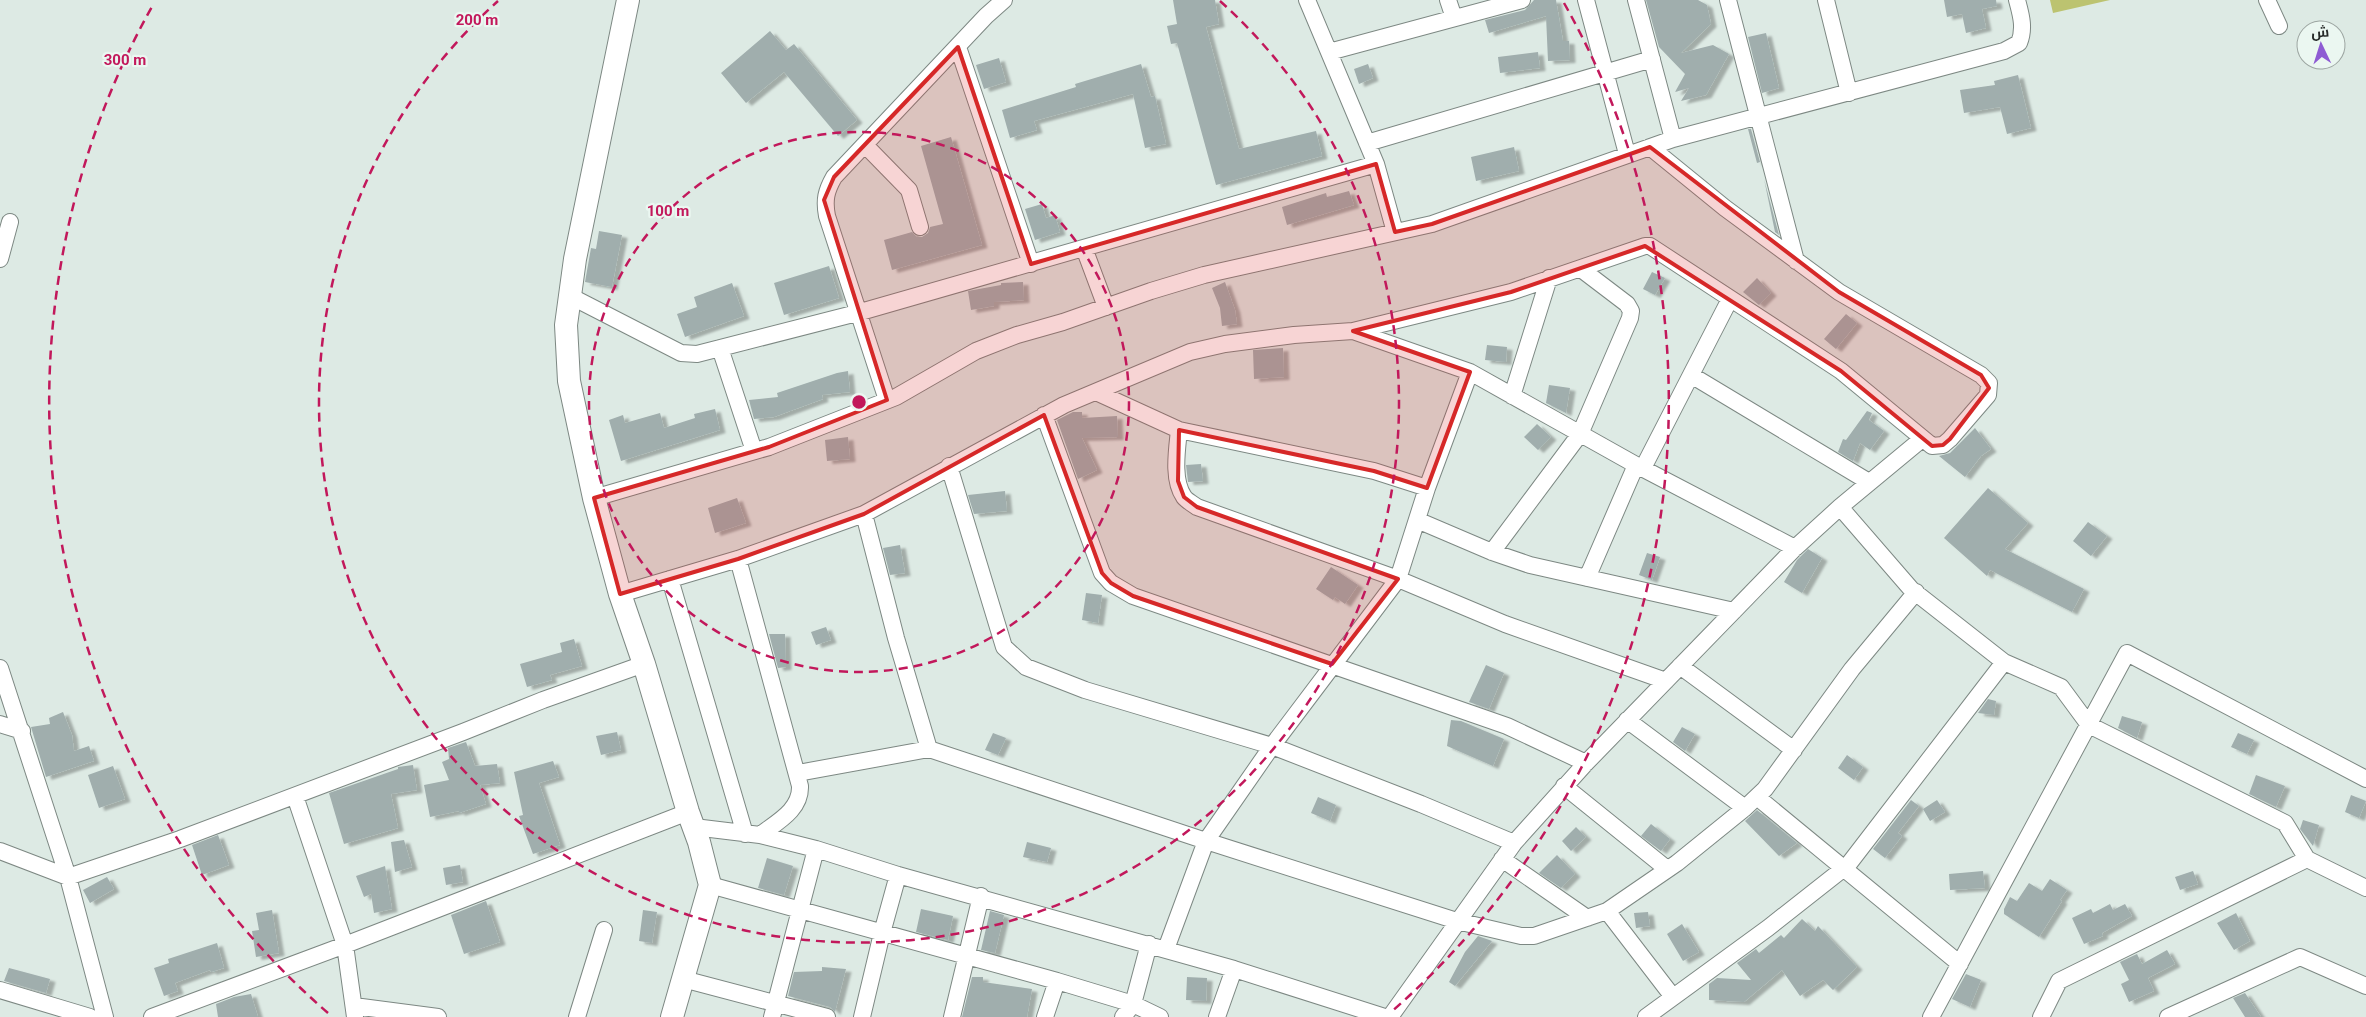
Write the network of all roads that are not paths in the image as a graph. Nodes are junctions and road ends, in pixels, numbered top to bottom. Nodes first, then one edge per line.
1 (628, 0) edge
2 (1004, 0) edge
3 (1307, 0) edge
4 (1448, 0) edge
5 (1522, 0) edge
6 (1586, 0) edge
7 (1636, 0) edge
8 (1728, 0) edge
9 (1826, 0) edge
10 (2017, 0) edge
11 (2267, 0) edge
12 (1454, 18) junction
13 (2278, 26) dead end
14 (958, 47) junction
15 (1329, 52) junction
16 (1652, 59) junction
17 (1605, 71) junction
18 (1849, 93) junction
19 (1758, 116) junction
20 (1673, 139) junction
21 (1367, 142) junction
22 (865, 145) junction
23 (1650, 147) junction
24 (1627, 154) junction
25 (1376, 164) junction
26 (10, 222) dead end
27 (920, 227) dead end
28 (1395, 232) junction
29 (1084, 248) junction
30 (0, 259) edge
31 (1796, 261) junction
32 (1031, 264) junction
33 (1581, 269) junction
34 (1549, 278) junction
35 (570, 296) junction
36 (1730, 299) junction
37 (1106, 307) junction
38 (857, 313) junction
39 (1353, 331) junction
40 (720, 348) junction
41 (1470, 372) junction
42 (1691, 374) junction
43 (1096, 392) junction
44 (1512, 396) junction
45 (887, 400) junction
46 (1044, 415) junction
47 (1179, 430) junction
48 (1580, 434) junction
49 (1922, 439) junction
50 (754, 451) junction
51 (949, 466) junction
52 (1639, 467) junction
53 (1869, 482) junction
54 (1427, 488) junction
55 (594, 498) junction
56 (1840, 507) junction
57 (864, 514) junction
58 (1417, 520) junction
59 (1795, 548) junction
60 (1492, 552) junction
61 (738, 560) junction
62 (1587, 578) junction
63 (670, 579) junction
64 (1398, 579) junction
65 (1916, 592) junction
66 (620, 594) junction
67 (1734, 612) junction
68 (2004, 662) junction
69 (644, 664) junction
70 (1332, 664) junction
71 (1680, 666) junction
72 (0, 668) edge
73 (1666, 681) junction
74 (1628, 720) junction
75 (0, 724) edge
76 (2089, 725) junction
77 (22, 731) junction
78 (1272, 746) junction
79 (929, 749) junction
80 (1794, 750) junction
81 (1586, 763) junction
82 (798, 773) junction
83 (2366, 779) edge
84 (1564, 786) junction
85 (295, 796) junction
86 (1751, 802) junction
87 (691, 820) junction
88 (752, 835) junction
89 (1206, 842) junction
90 (1514, 843) junction
91 (816, 849) junction
92 (0, 851) edge
93 (1502, 859) junction
94 (2307, 859) junction
95 (1844, 868) junction
96 (1667, 869) junction
97 (898, 875) junction
98 (68, 877) junction
99 (710, 885) junction
100 (2366, 888) edge
101 (981, 896) junction
102 (800, 910) junction
103 (1606, 911) junction
104 (1587, 918) junction
105 (1457, 921) junction
106 (604, 930) dead end
107 (882, 933) junction
108 (1149, 944) junction
109 (345, 945) junction
110 (1166, 949) junction
111 (966, 956) junction
112 (1960, 964) junction
113 (1234, 969) junction
114 (683, 979) junction
115 (1057, 981) junction
116 (2366, 986) edge
117 (0, 990) edge
118 (1673, 997) junction
119 (774, 1010) edge
120 (355, 1011) edge
121 (1128, 1011) edge
122 (90, 1017) edge
123 (105, 1017) edge
124 (152, 1017) edge
125 (438, 1017) edge
126 (577, 1017) edge
127 (672, 1017) edge
128 (828, 1017) edge
129 (862, 1017) edge
130 (952, 1017) edge
131 (1045, 1017) edge
132 (1160, 1017) edge
133 (1217, 1017) edge
134 (1385, 1017) edge
135 (1390, 1017) edge
136 (1646, 1017) edge
137 (1931, 1017) edge
138 (2041, 1017) edge
139 (2168, 1017) edge

1 - 35 main road
2 - 14 street
3 - 15 street
4 - 12 street
5 - 12 street
6 - 17 street
7 - 16 street
8 - 19 street
9 - 18 street
10 - 18 street
11 - 13 street
12 - 15 street
14 - 22 street
14 - 32 street
15 - 21 street
16 - 17 street
16 - 20 street
17 - 21 street
17 - 24 street
18 - 19 street
19 - 20 street
19 - 31 street
20 - 23 street
21 - 25 street
22 - 27 street
22 - 38 street
23 - 24 street
23 - 31 street
24 - 28 street
25 - 28 street
25 - 29 street
26 - 30 street
28 - 37 street
29 - 32 street
29 - 37 street
31 - 49 street
32 - 38 street
33 - 34 street
33 - 36 street
33 - 48 street
34 - 39 street
34 - 44 street
35 - 40 street
35 - 55 main road
36 - 42 street
36 - 49 street
37 - 45 street
38 - 40 street
38 - 45 street
39 - 41 street
39 - 43 street
40 - 50 street
41 - 44 street
41 - 54 street
42 - 52 street
42 - 53 street
43 - 46 street
43 - 47 street
44 - 48 street
45 - 50 street
46 - 51 street
46 - 70 street
47 - 54 street
47 - 64 street
48 - 52 street
48 - 60 street
49 - 53 street
50 - 55 street
51 - 57 street
51 - 78 street
52 - 59 street
52 - 62 street
53 - 56 street
54 - 58 street
55 - 66 main road
56 - 59 street
56 - 65 street
57 - 61 street
57 - 79 street
58 - 60 street
58 - 64 street
59 - 67 street
60 - 62 street
61 - 63 street
61 - 82 street
62 - 67 street
63 - 66 street
63 - 88 street
64 - 70 street
64 - 73 street
65 - 68 street
65 - 80 street
66 - 69 main road
67 - 71 street
68 - 76 street
68 - 95 street
69 - 85 street
69 - 87 main road
70 - 78 street
70 - 81 street
71 - 73 street
71 - 80 street
72 - 77 street
73 - 74 street
74 - 81 street
74 - 86 street
75 - 77 street
76 - 83 street
76 - 94 street
76 - 112 street
77 - 98 street
78 - 89 street
78 - 90 street
79 - 82 street
79 - 89 street
80 - 86 street
81 - 84 street
82 - 88 street
84 - 90 street
84 - 96 street
85 - 98 street
85 - 109 street
86 - 95 street
86 - 96 street
87 - 88 street
87 - 99 main road
87 - 109 street
88 - 91 street
89 - 105 street
89 - 110 street
90 - 93 street
91 - 97 street
91 - 102 street
92 - 98 street
93 - 104 street
93 - 105 street
94 - 100 street
94 - 138 street
95 - 112 street
95 - 118 street
96 - 103 street
97 - 101 street
97 - 107 street
98 - 123 street
99 - 102 street
99 - 114 main road
101 - 108 street
101 - 111 street
102 - 107 street
102 - 119 street
103 - 104 street
103 - 118 street
104 - 105 street
105 - 135 street
106 - 126 street
107 - 111 street
107 - 129 street
108 - 110 street
108 - 121 street
109 - 120 street
109 - 124 street
110 - 113 street
111 - 115 street
111 - 130 street
112 - 137 street
113 - 133 street
113 - 134 street
114 - 119 street
114 - 127 main road
115 - 121 street
115 - 131 street
116 - 139 street
117 - 122 street
118 - 136 street
119 - 128 street
120 - 125 street
121 - 132 street

